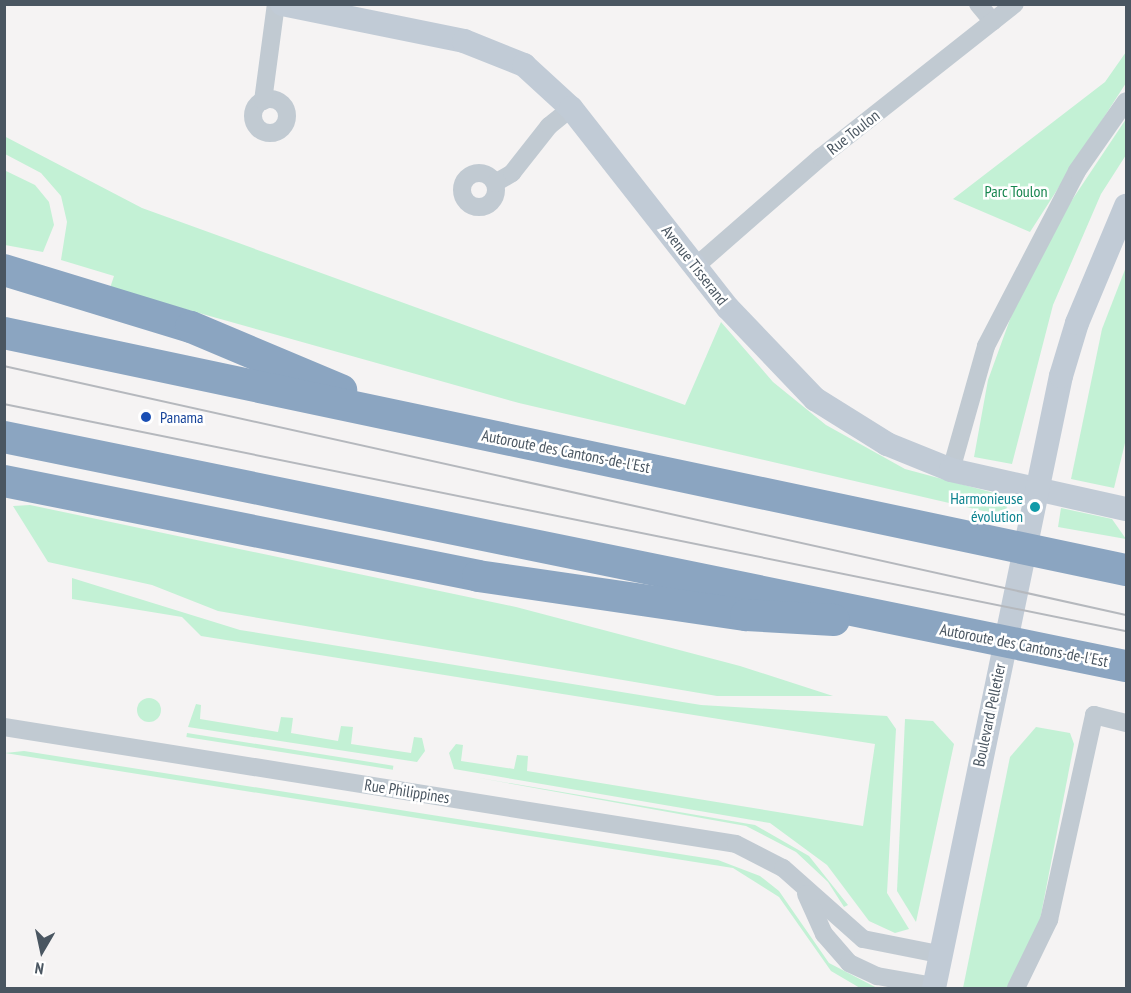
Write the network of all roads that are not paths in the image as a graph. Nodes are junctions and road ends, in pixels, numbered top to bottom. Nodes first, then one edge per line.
1 (276, 4) edge
2 (282, 4) edge
3 (978, 4) edge
4 (1015, 4) edge
5 (993, 22) junction
6 (262, 101) dead end
7 (1126, 101) edge
8 (571, 108) junction
9 (495, 183) dead end
10 (1126, 206) edge
11 (696, 266) junction
12 (4, 270) edge
13 (4, 333) edge
14 (414, 420) junction
15 (4, 437) edge
16 (951, 470) junction
17 (4, 481) edge
18 (1126, 509) edge
19 (1126, 570) edge
20 (937, 627) junction
21 (1126, 666) edge
22 (1126, 723) edge
23 (4, 727) edge
24 (801, 882) junction
25 (939, 954) junction
26 (933, 988) edge
27 (1016, 988) edge

1 - 6 street
2 - 8 street, Avenue Tisserand
3 - 5 street
4 - 5 street, Rue Toulon
5 - 11 street, Rue Toulon
7 - 16 street
8 - 9 street
8 - 11 street, Avenue Tisserand
10 - 25 street, Boulevard Pelletier
11 - 16 street, Avenue Tisserand
12 - 14 highway
13 - 14 highway, Autoroute des Cantons-de-l'Est
14 - 19 highway, Autoroute des Cantons-de-l'Est
15 - 20 highway, Autoroute des Cantons-de-l'Est
16 - 18 street, Avenue Tisserand
17 - 20 highway
20 - 21 highway, Autoroute des Cantons-de-l'Est
22 - 27 street
23 - 24 street, Rue Philippines
24 - 25 street, Rue Philippines
24 - 26 street
25 - 26 street, Boulevard Pelletier

